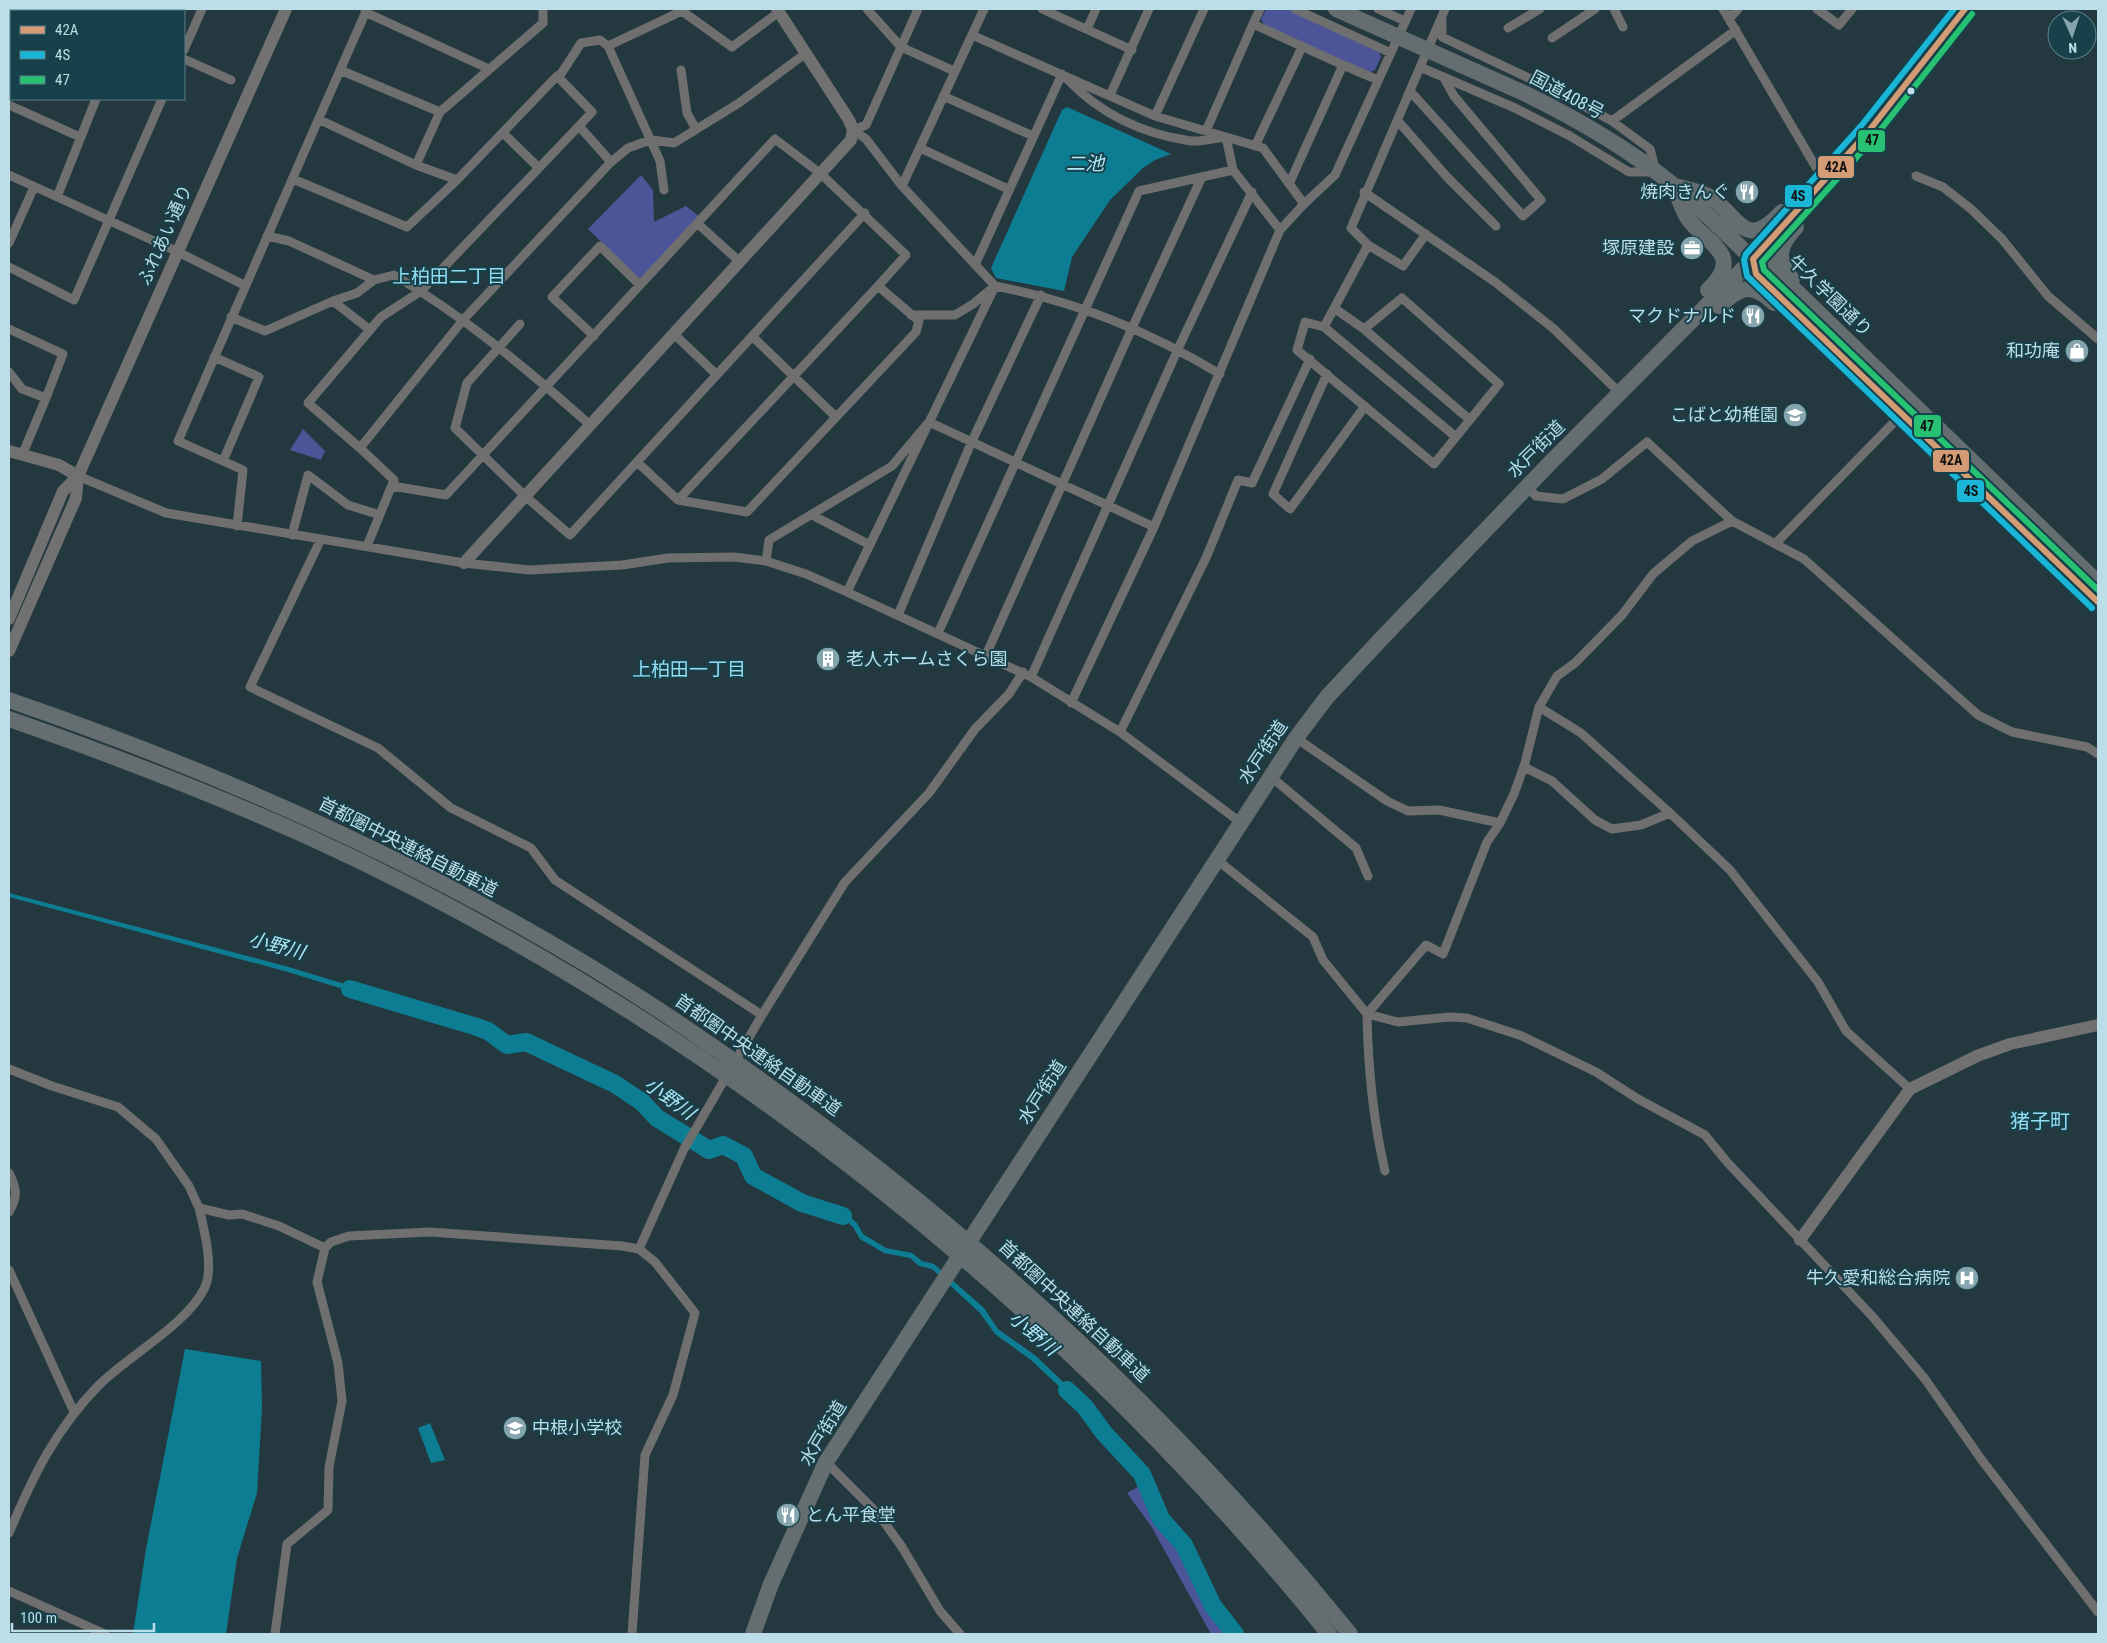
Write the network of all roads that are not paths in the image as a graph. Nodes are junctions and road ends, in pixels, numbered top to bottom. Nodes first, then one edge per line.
1 (202, 9) edge
2 (286, 9) edge
3 (543, 9) edge
4 (867, 9) edge
5 (918, 9) edge
6 (984, 9) edge
7 (1042, 9) edge
8 (1096, 9) edge
9 (1149, 9) edge
10 (1204, 9) edge
11 (1260, 9) edge
12 (1295, 9) edge
13 (1336, 9) edge
14 (1378, 9) edge
15 (1411, 9) edge
16 (1540, 9) edge
17 (1594, 9) edge
18 (1614, 9) edge
19 (1723, 9) edge
20 (1738, 9) edge
21 (1817, 9) edge
22 (1852, 9) edge
23 (1965, 9) edge
24 (366, 10) edge
25 (778, 10) edge
26 (1444, 12) edge
27 (1729, 19) junction
28 (1406, 21) junction
29 (1253, 24) junction
30 (1623, 27) dead end
31 (1508, 28) dead end
32 (1087, 29) junction
33 (1736, 30) junction
34 (972, 35) junction
35 (1552, 38) dead end
36 (608, 46) junction
37 (902, 47) junction
38 (1302, 47) junction
39 (185, 48) edge
40 (1132, 50) junction
41 (806, 53) junction
42 (1391, 53) junction
43 (185, 59) edge
44 (1343, 65) junction
45 (1420, 67) junction
46 (489, 69) junction
47 (340, 70) junction
48 (681, 70) dead end
49 (954, 71) junction
50 (1062, 74) junction
51 (559, 77) junction
52 (1444, 78) junction
53 (231, 80) dead end
54 (1378, 80) junction
55 (1410, 91) junction
56 (1110, 94) junction
57 (943, 96) junction
58 (96, 100) edge
59 (162, 100) edge
60 (9, 105) edge
61 (440, 112) junction
62 (1155, 116) junction
63 (320, 120) junction
64 (1398, 121) junction
65 (1612, 121) junction
66 (579, 126) junction
67 (696, 129) junction
68 (853, 130) junction
69 (1206, 131) junction
70 (503, 133) junction
71 (1033, 136) junction
72 (80, 137) junction
73 (1226, 137) junction
74 (652, 140) junction
75 (1255, 146) junction
76 (920, 148) junction
77 (612, 162) junction
78 (416, 165) junction
79 (538, 167) junction
80 (1233, 170) junction
81 (1656, 172) junction
82 (821, 174) junction
83 (9, 175) edge
84 (1916, 176) dead end
85 (293, 179) junction
86 (1201, 179) junction
87 (457, 180) junction
88 (1824, 182) junction
89 (1289, 184) junction
90 (1673, 185) junction
91 (34, 186) junction
92 (902, 186) junction
93 (1008, 188) junction
94 (664, 190) dead end
95 (1252, 192) junction
96 (1364, 192) junction
97 (1813, 195) junction
98 (57, 197) junction
99 (1304, 204) junction
100 (865, 213) junction
101 (109, 220) junction
102 (697, 223) junction
103 (1496, 226) dead end
104 (1280, 230) junction
105 (1426, 234) junction
106 (267, 236) junction
107 (9, 243) edge
108 (1368, 245) junction
109 (176, 251) junction
110 (1753, 259) junction
111 (740, 262) junction
112 (976, 263) junction
113 (9, 266) edge
114 (374, 280) junction
115 (640, 285) junction
116 (244, 286) junction
117 (878, 286) junction
118 (996, 286) junction
119 (421, 291) junction
120 (1041, 295) junction
121 (333, 301) junction
122 (1334, 308) junction
123 (1087, 309) junction
124 (911, 315) junction
125 (231, 317) junction
126 (1692, 319) junction
127 (463, 320) junction
128 (520, 324) dead end
129 (1833, 326) junction
130 (1324, 327) junction
131 (1132, 328) junction
132 (9, 329) edge
133 (1364, 329) junction
134 (370, 330) junction
135 (2096, 333) edge
136 (674, 334) junction
137 (1818, 334) junction
138 (594, 336) junction
139 (753, 337) junction
140 (1672, 340) junction
141 (498, 348) junction
142 (1178, 349) junction
143 (214, 356) junction
144 (1310, 359) junction
145 (9, 372) edge
146 (1220, 374) junction
147 (1327, 374) junction
148 (717, 375) junction
149 (795, 377) junction
150 (548, 387) junction
151 (1620, 393) junction
152 (46, 398) junction
153 (1365, 406) junction
154 (1907, 408) junction
155 (836, 417) junction
156 (1470, 420) junction
157 (929, 422) junction
158 (589, 424) junction
159 (1456, 437) junction
160 (972, 441) junction
161 (360, 448) junction
162 (9, 451) edge
163 (23, 454) junction
164 (484, 456) junction
165 (223, 461) junction
166 (637, 462) junction
167 (1017, 462) junction
168 (78, 476) junction
169 (1062, 484) junction
170 (392, 486) junction
171 (1527, 487) junction
172 (525, 496) junction
173 (678, 500) junction
174 (1107, 505) junction
175 (380, 515) junction
176 (812, 515) junction
177 (1732, 522) junction
178 (238, 526) junction
179 (1154, 527) junction
180 (292, 534) junction
181 (321, 539) junction
182 (1776, 544) junction
183 (870, 545) junction
184 (367, 546) junction
185 (766, 561) junction
186 (464, 562) junction
187 (2098, 583) edge
188 (847, 592) junction
189 (2098, 602) edge
190 (898, 615) junction
191 (9, 619) edge
192 (938, 633) junction
193 (9, 651) edge
194 (986, 655) junction
195 (1027, 675) junction
196 (9, 700) edge
197 (1071, 704) junction
198 (1539, 707) junction
199 (9, 719) edge
200 (1120, 732) junction
201 (1296, 738) junction
202 (2098, 754) edge
203 (1524, 768) junction
204 (1270, 776) junction
205 (1670, 814) junction
206 (1240, 822) junction
207 (1500, 824) junction
208 (1216, 860) junction
209 (1368, 876) dead end
210 (1367, 1014) junction
211 (762, 1015) junction
212 (2098, 1025) edge
213 (9, 1069) edge
214 (1910, 1089) junction
215 (1385, 1171) dead end
216 (9, 1173) edge
217 (199, 1208) junction
218 (9, 1212) edge
219 (1800, 1240) junction
220 (325, 1248) junction
221 (639, 1249) junction
222 (9, 1270) edge
223 (74, 1412) junction
224 (826, 1462) junction
225 (9, 1533) edge
226 (9, 1591) edge
227 (2098, 1612) edge
228 (105, 1634) edge
229 (274, 1634) edge
230 (632, 1634) edge
231 (753, 1634) edge
232 (960, 1634) edge
233 (1329, 1634) edge
234 (1350, 1634) edge

1 - 39 street
2 - 109 street, ふれあい通り
3 - 46 street
4 - 37 street
5 - 37 street
6 - 34 street
7 - 32 street
8 - 32 street
9 - 40 street
10 - 62 street
11 - 29 street
12 - 42 street
13 - 81 highway, 国道408号, bridge
14 - 28 street
15 - 28 street
16 - 31 street
17 - 35 street
18 - 30 street
19 - 27 street
20 - 27 street
21 - 22 street
23 - 88 highway, 水戸街道
24 - 46 street
24 - 47 street
25 - 36 street
25 - 41 street
26 - 45 street
26 - 65 street
27 - 33 street
28 - 42 street
29 - 38 street
29 - 69 street
32 - 40 street
33 - 65 street
33 - 88 street
34 - 49 street
34 - 50 street
36 - 51 street
36 - 74 street
37 - 49 street
37 - 68 street
38 - 44 street
38 - 75 street
40 - 56 street
41 - 67 street
41 - 68 street
42 - 54 street
43 - 53 street
44 - 54 street
44 - 89 street
45 - 52 street
45 - 55 street
46 - 61 street
47 - 61 street
47 - 63 street
48 - 67 street
49 - 57 street
50 - 56 street
50 - 71 street
50 - 73 street
51 - 66 street
51 - 70 street
52 - 55 street
52 - 81 street
54 - 99 street
55 - 64 street
56 - 62 street
57 - 71 street
57 - 76 street
58 - 72 street
59 - 101 street
60 - 72 street
61 - 78 street
62 - 69 street
63 - 78 street
63 - 85 street
64 - 96 street
64 - 103 street
65 - 81 street
66 - 77 street
66 - 79 street
67 - 74 street
68 - 82 street
68 - 92 street
69 - 73 street
70 - 79 street
70 - 87 street
71 - 93 street
72 - 98 street
73 - 75 street
73 - 80 street
74 - 77 street
74 - 94 street
75 - 89 street
76 - 92 street
76 - 93 street
77 - 127 street
78 - 87 street
79 - 119 street
80 - 86 street
80 - 95 street
81 - 90 highway, 国道408号
82 - 100 street
82 - 102 street
82 - 111 street
83 - 91 street
84 - 135 street
85 - 87 street
85 - 106 street
86 - 123 street
86 - 131 street
88 - 97 highway, 水戸街道
89 - 99 street
90 - 97 highway
90 - 110 highway, 国道408号
90 - 126 highway
91 - 98 street
91 - 107 street
92 - 112 street
93 - 112 street
95 - 104 street
95 - 142 street
96 - 105 street
96 - 108 street
97 - 110 highway, 水戸街道
97 - 129 highway
98 - 101 street
99 - 104 street
100 - 117 street
100 - 139 street
101 - 109 street
101 - 113 street
102 - 111 street
102 - 115 street
104 - 146 street
105 - 108 street
105 - 151 street
106 - 114 street
106 - 116 street
108 - 122 street
109 - 116 street
109 - 168 street, ふれあい通り
110 - 126 highway, 水戸街道
110 - 129 highway, 牛久学園通り
110 - 137 highway, 牛久学園通り
111 - 136 street
112 - 118 street
114 - 119 street
114 - 121 street
115 - 138 street
115 - 138 street
116 - 125 street
117 - 124 street
117 - 149 street
118 - 120 street
118 - 124 street
118 - 157 street
119 - 127 street
119 - 134 street
120 - 123 street
120 - 160 street
121 - 125 street
121 - 134 street
122 - 130 street
122 - 133 street
123 - 131 street
123 - 167 street
124 - 155 street
125 - 143 street
126 - 140 highway, 水戸街道
127 - 141 street
127 - 161 street
128 - 141 street
129 - 154 highway, 牛久学園通り
130 - 144 street
130 - 159 street
131 - 142 street
131 - 169 street
132 - 152 street
133 - 156 street
133 - 156 street
134 - 161 street
136 - 148 street
136 - 158 street
137 - 140 highway
137 - 154 highway, 牛久学園通り
138 - 150 street
139 - 148 street
139 - 149 street
140 - 151 highway, 水戸街道
141 - 150 street
141 - 164 street
142 - 146 street
142 - 174 street
143 - 165 street
143 - 165 street
144 - 147 street
144 - 200 street
145 - 152 street
146 - 179 street
147 - 153 street
147 - 153 street
148 - 166 street
149 - 155 street
149 - 173 street
150 - 158 street
150 - 164 street
151 - 171 highway, 水戸街道
152 - 163 street
153 - 159 street
154 - 182 street
154 - 187 highway, 牛久学園通り
154 - 189 highway, 牛久学園通り
155 - 173 street
156 - 159 street
157 - 160 street
157 - 176 street
157 - 183 street
158 - 172 street
160 - 167 street
160 - 190 street
161 - 170 street
162 - 163 street
163 - 168 street
164 - 170 street
164 - 172 street
165 - 178 street
166 - 172 street
166 - 173 street
167 - 169 street
167 - 192 street
168 - 178 street
168 - 191 street, ふれあい通り
168 - 193 street, ふれあい通り
169 - 174 street
169 - 194 street
170 - 175 street
171 - 177 street
171 - 201 highway, 水戸街道
172 - 186 street
174 - 179 street
174 - 195 street
175 - 180 street
175 - 184 street
176 - 183 street
176 - 185 street
177 - 182 street
177 - 198 street
178 - 180 street
179 - 197 street
180 - 181 street
181 - 184 street
181 - 211 street
182 - 202 street
183 - 188 street
184 - 186 street
185 - 186 street
185 - 188 street
188 - 190 street
190 - 192 street
192 - 194 street
194 - 195 street
195 - 197 street
195 - 211 street
196 - 234 highway, 首都圏中央連絡自動車道, bridge
197 - 200 street
198 - 203 street
198 - 205 street
199 - 233 highway, 首都圏中央連絡自動車道, bridge
200 - 206 street
201 - 204 highway, 水戸街道
201 - 207 street
203 - 205 street
203 - 207 street
204 - 206 highway, 水戸街道
204 - 209 street
205 - 214 street
206 - 208 highway, 水戸街道
207 - 210 street
208 - 210 street
208 - 224 highway, 水戸街道
210 - 215 street
210 - 219 street
211 - 221 street
212 - 214 street
213 - 217 street
214 - 219 street
216 - 218 street
217 - 220 street
217 - 223 street
219 - 227 street
220 - 221 street
220 - 229 street
221 - 230 street
222 - 223 street
223 - 225 street
224 - 231 highway, 水戸街道
224 - 232 street
226 - 228 street

